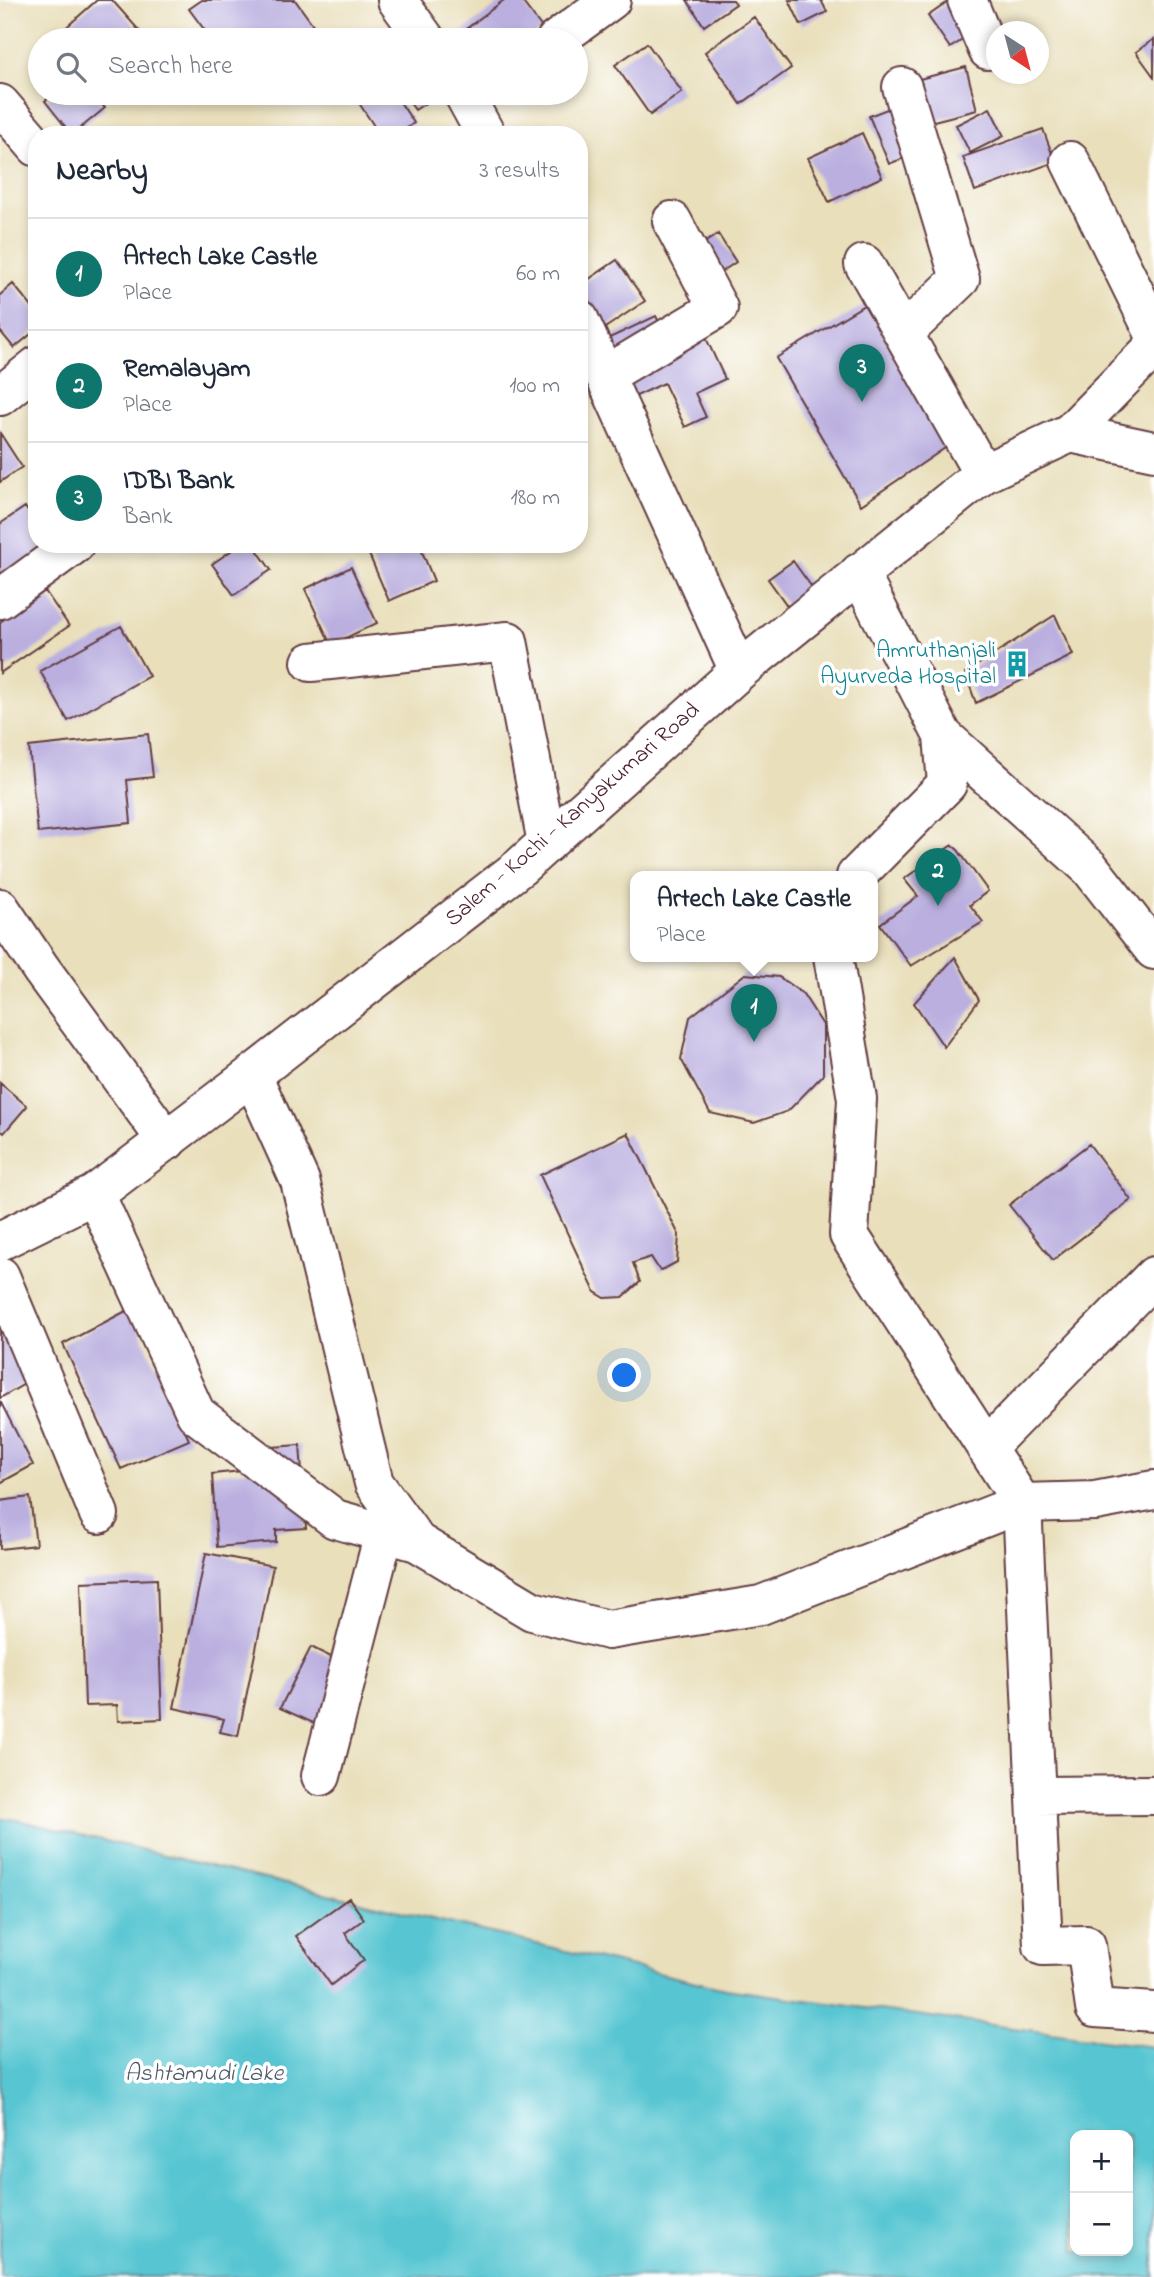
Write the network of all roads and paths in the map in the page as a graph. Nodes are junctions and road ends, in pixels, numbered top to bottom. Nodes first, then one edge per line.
1 (397, 0) edge
2 (611, 0) edge
3 (967, 0) edge
4 (417, 28) edge
5 (572, 28) edge
6 (986, 45) edge
7 (902, 87) dead end
8 (0, 104) edge
9 (28, 137) edge
10 (1070, 161) dead end
11 (673, 222) dead end
12 (864, 264) dead end
13 (1154, 331) edge
14 (904, 333) junction
15 (588, 338) edge
16 (1154, 347) edge
17 (28, 373) edge
18 (606, 375) junction
19 (0, 396) edge
20 (1070, 433) junction
21 (1154, 451) edge
22 (983, 474) junction
23 (63, 553) edge
24 (859, 573) junction
25 (0, 599) edge
26 (311, 662) dead end
27 (739, 671) junction
28 (943, 736) junction
29 (547, 843) junction
30 (861, 871) edge
31 (0, 908) edge
32 (1154, 950) edge
33 (834, 962) edge
34 (253, 1075) junction
35 (167, 1141) junction
36 (95, 1194) junction
37 (0, 1241) edge
38 (0, 1276) edge
39 (1154, 1276) edge
40 (986, 1448) junction
41 (1154, 1490) edge
42 (1022, 1503) junction
43 (99, 1514) dead end
44 (400, 1537) junction
45 (321, 1776) dead end
46 (1154, 1795) edge
47 (1036, 1796) junction
48 (1154, 2012) edge

1 - 4 street
2 - 5 street
3 - 6 street
7 - 14 street
8 - 9 street
10 - 13 street
11 - 18 street
12 - 14 street
14 - 22 street
15 - 18 street
16 - 20 street
17 - 19 street
18 - 27 street
20 - 21 street
20 - 22 street, Salem - Kochi - Kanyakumari Road
22 - 24 street, Salem - Kochi - Kanyakumari Road
23 - 25 street
24 - 27 street, Salem - Kochi - Kanyakumari Road
24 - 28 street
26 - 29 street
27 - 29 street, Salem - Kochi - Kanyakumari Road
28 - 30 street
28 - 32 street
29 - 34 street, Salem - Kochi - Kanyakumari Road
31 - 35 street
33 - 40 street
34 - 35 street, Salem - Kochi - Kanyakumari Road
34 - 44 street
35 - 36 street, Salem - Kochi - Kanyakumari Road
36 - 37 street, Salem - Kochi - Kanyakumari Road
36 - 44 street
38 - 43 street
39 - 40 street
40 - 42 street
41 - 42 street
42 - 44 street
42 - 47 street
44 - 45 street
46 - 47 street
47 - 48 street

